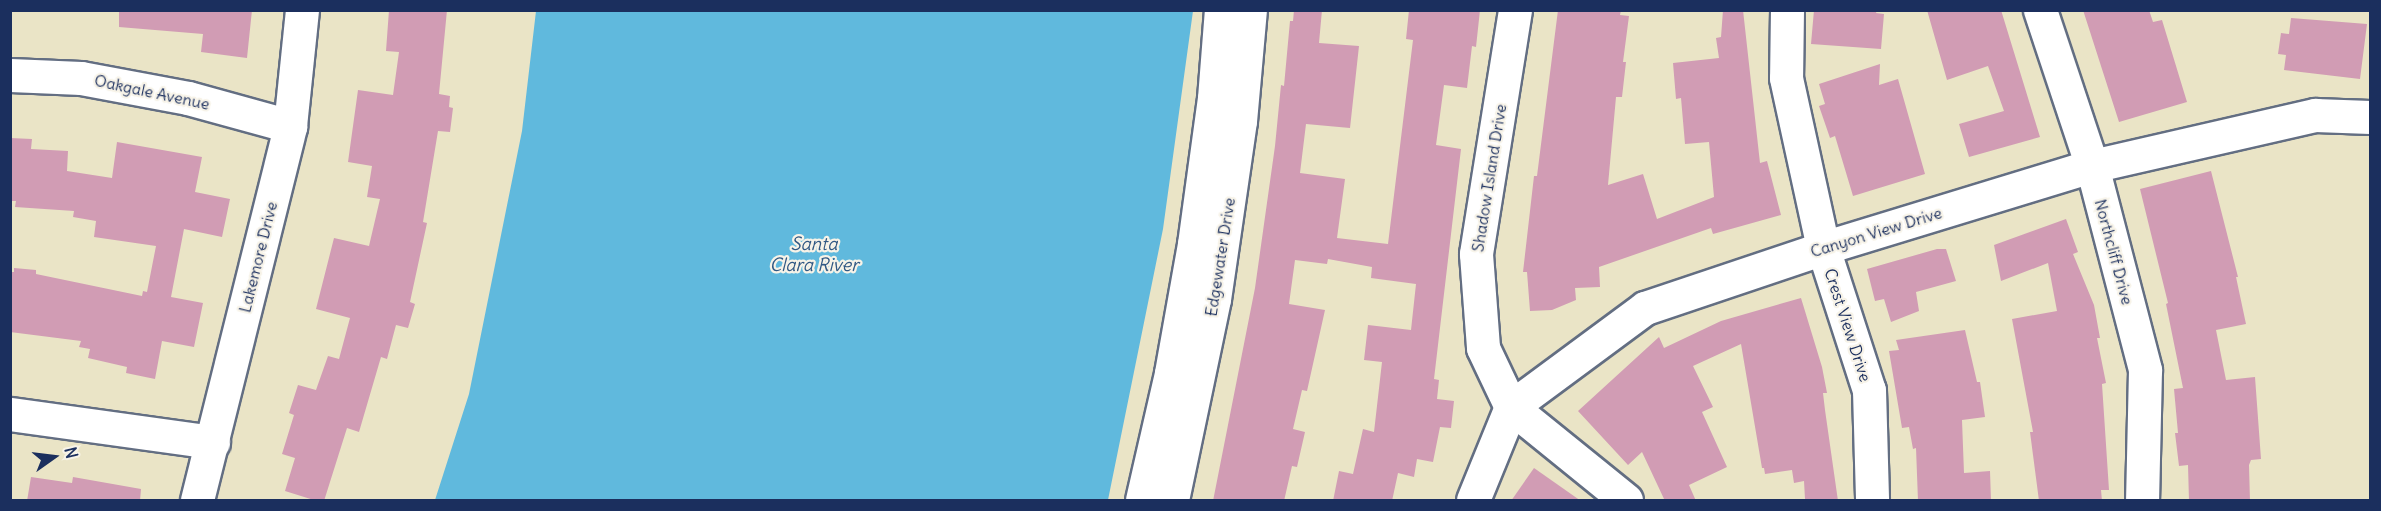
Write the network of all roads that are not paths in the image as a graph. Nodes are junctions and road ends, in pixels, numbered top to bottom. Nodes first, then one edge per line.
1 (302, 10) edge
2 (1221, 10) edge
3 (1250, 10) edge
4 (1515, 10) edge
5 (1787, 10) edge
6 (2040, 10) edge
7 (10, 75) edge
8 (2370, 117) edge
9 (290, 126) junction
10 (2092, 166) junction
11 (1823, 248) junction
12 (1511, 407) junction
13 (10, 414) edge
14 (213, 442) junction
15 (197, 501) edge
16 (1142, 501) edge
17 (1172, 501) edge
18 (1473, 501) edge
19 (1626, 501) edge
20 (1872, 501) edge
21 (2142, 501) edge

1 - 9 street, Lakemore Drive
2 - 16 street
3 - 17 street, Edgewater Drive
4 - 12 street, Shadow Island Drive
5 - 11 street, Crest View Drive
6 - 10 street, Northcliff Drive
7 - 9 street, Oakgale Avenue
8 - 10 street, Canyon View Drive
9 - 14 street, Lakemore Drive
10 - 11 street, Canyon View Drive
10 - 21 street, Northcliff Drive
11 - 12 street, Canyon View Drive
11 - 20 street, Crest View Drive
12 - 18 street
12 - 19 street, Shadow Island Drive
13 - 14 street
14 - 15 street, Lakemore Drive

